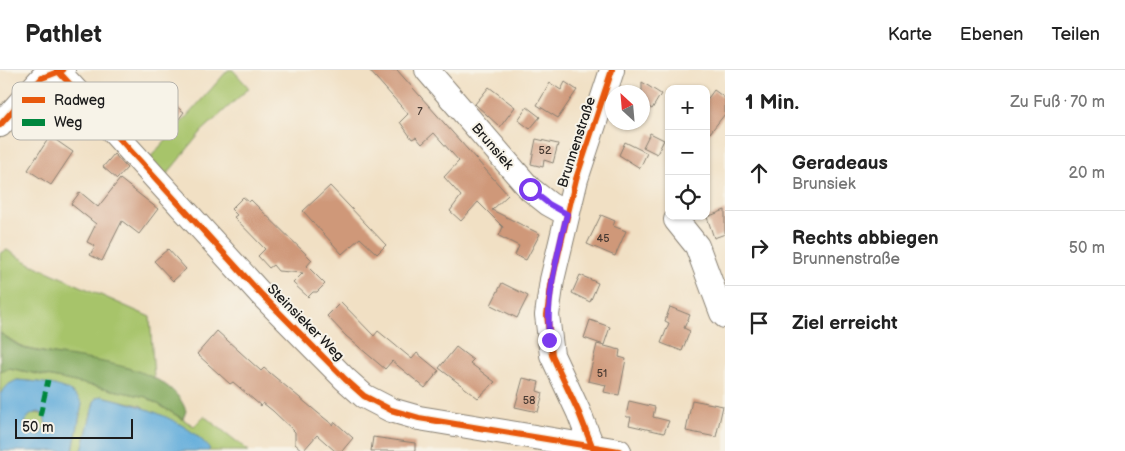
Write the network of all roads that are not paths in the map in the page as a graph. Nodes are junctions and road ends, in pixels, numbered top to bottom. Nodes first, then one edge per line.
1 (427, 70) edge
2 (612, 70) edge
3 (60, 71) edge
4 (38, 82) edge
5 (70, 82) edge
6 (12, 112) edge
7 (0, 126) edge
8 (122, 140) edge
9 (567, 214) junction
10 (676, 220) dead end
11 (725, 316) edge
12 (593, 448) edge
13 (618, 451) edge

1 - 9 street, Brunsiek
2 - 9 street, Brunnenstraße
3 - 4 street
3 - 5 street, Steinsieker Weg
6 - 7 street
8 - 12 street, Steinsieker Weg
9 - 12 street, Brunnenstraße
10 - 11 street
12 - 13 street, Steinsieker Weg

